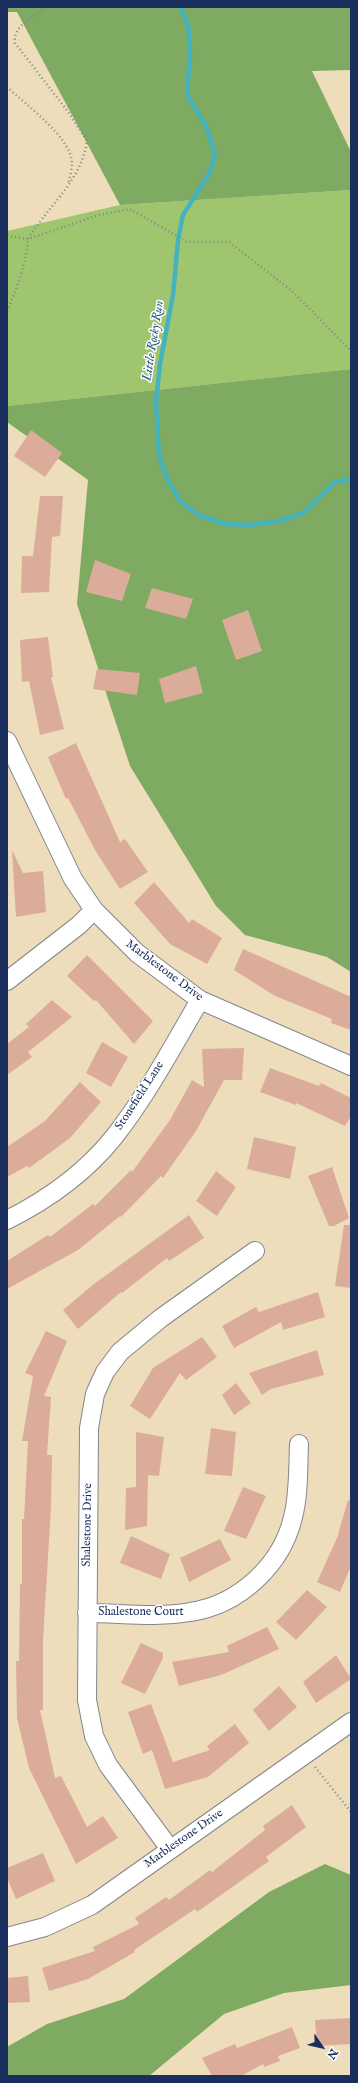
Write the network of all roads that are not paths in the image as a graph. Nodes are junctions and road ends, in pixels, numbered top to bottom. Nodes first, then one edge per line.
1 (7, 741) edge
2 (94, 910) junction
3 (7, 981) edge
4 (200, 1000) junction
5 (351, 1066) edge
6 (7, 1220) edge
7 (255, 1251) dead end
8 (299, 1444) dead end
9 (87, 1613) junction
10 (351, 1722) edge
11 (170, 1849) junction
12 (7, 1937) edge

1 - 2 street, Marblestone Drive
2 - 3 street
2 - 4 street, Marblestone Drive
4 - 5 street, Marblestone Drive
4 - 6 street, Stonefield Lane
7 - 9 street, Shalestone Drive
8 - 9 street, Shalestone Court
9 - 11 street, Shalestone Drive
10 - 11 street, Marblestone Drive
11 - 12 street, Marblestone Drive

